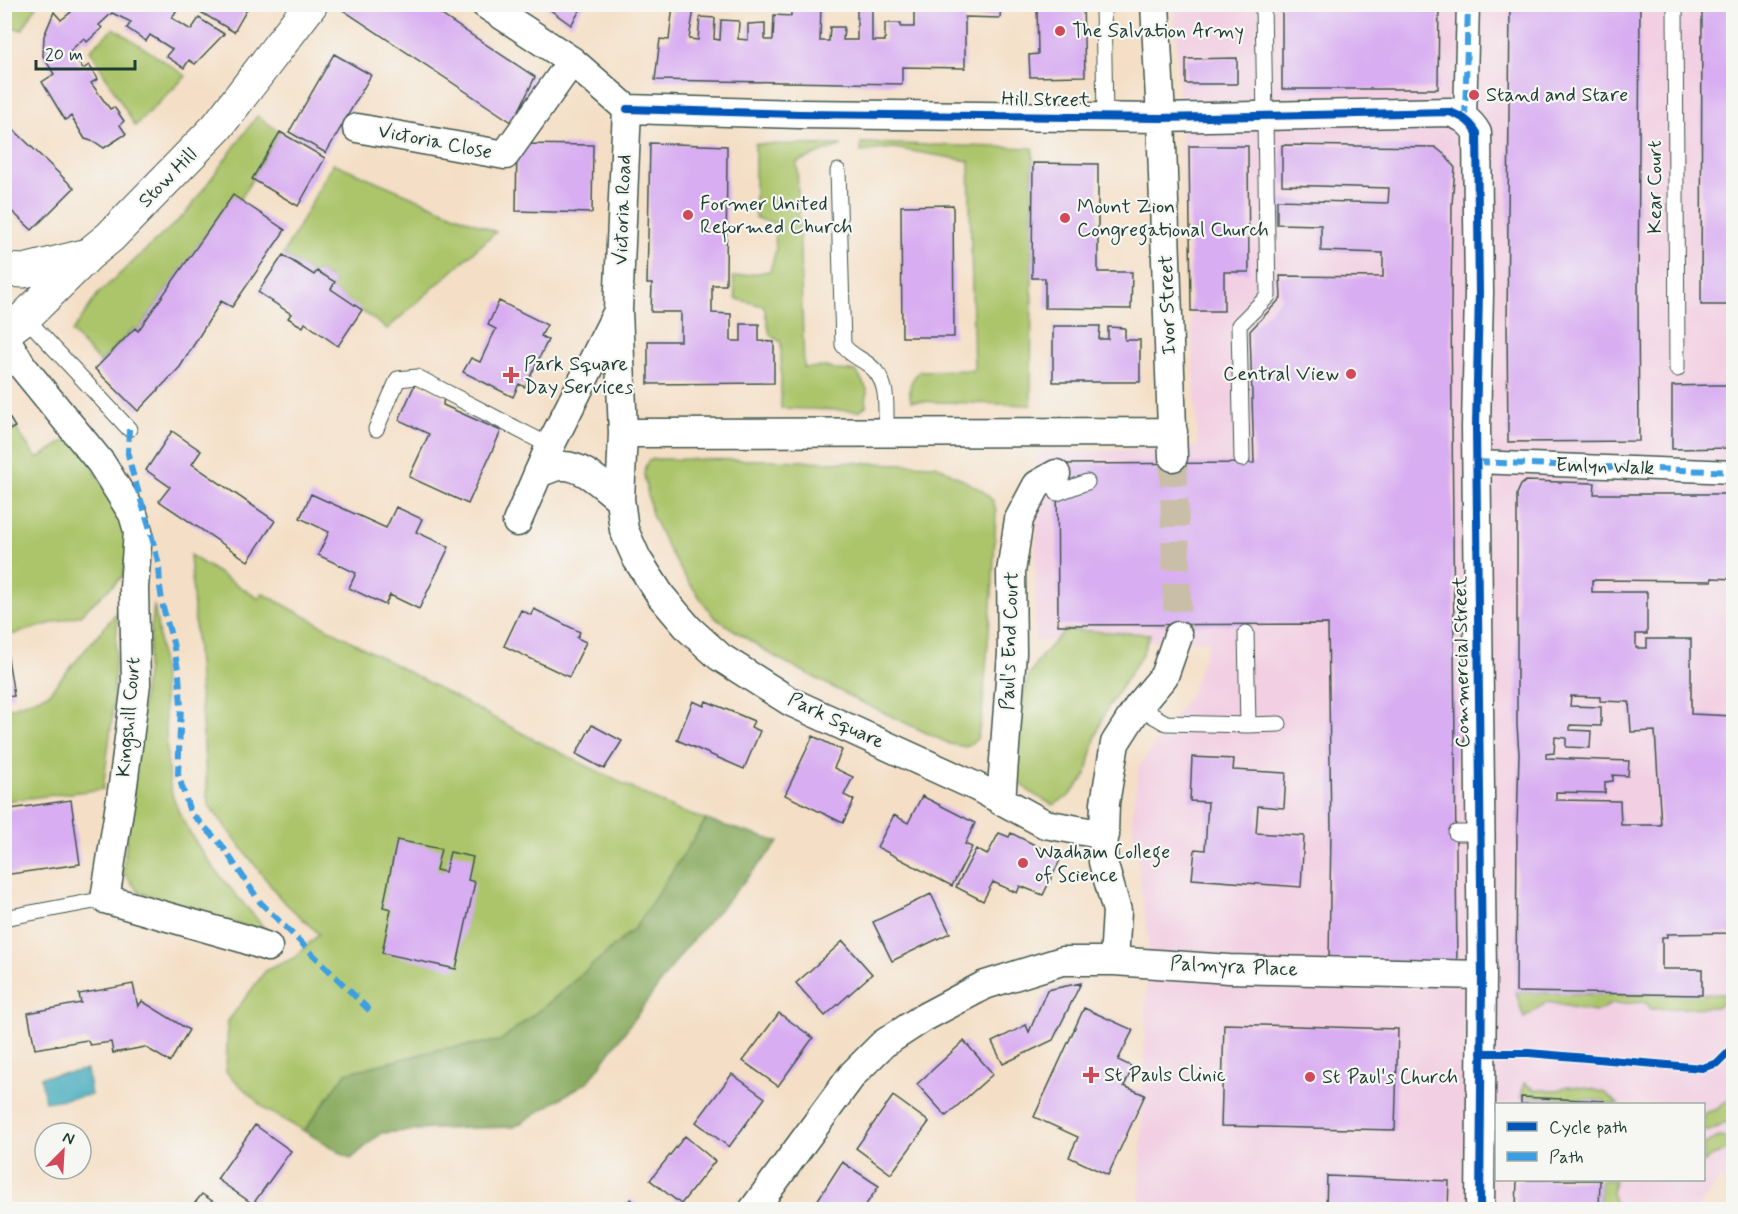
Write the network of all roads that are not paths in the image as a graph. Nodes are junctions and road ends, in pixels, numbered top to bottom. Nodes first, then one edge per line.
1 (311, 4) edge
2 (485, 4) edge
3 (1102, 4) edge
4 (1155, 4) edge
5 (1263, 4) edge
6 (1468, 4) edge
7 (1675, 4) edge
8 (572, 61) junction
9 (627, 109) junction
10 (1264, 115) junction
11 (1105, 117) junction
12 (1161, 118) junction
13 (1465, 118) junction
14 (357, 128) dead end
15 (838, 171) dead end
16 (88, 255) junction
17 (4, 270) edge
18 (618, 310) junction
19 (11, 329) edge
20 (1677, 369) dead end
21 (129, 429) dead end
22 (376, 429) dead end
23 (885, 432) junction
24 (623, 433) junction
25 (550, 446) junction
26 (1242, 459) dead end
27 (1477, 462) junction
28 (1734, 472) edge
29 (538, 473) junction
30 (1050, 484) dead end
31 (620, 500) junction
32 (517, 522) dead end
33 (624, 530) joint
34 (1246, 633) dead end
35 (1178, 636) tunnel mouth
36 (1138, 707) junction
37 (1279, 724) dead end
38 (1248, 725) junction
39 (1001, 801) junction
40 (1105, 835) junction
41 (105, 899) junction
42 (4, 918) edge
43 (268, 947) dead end
44 (1114, 961) junction
45 (1482, 975) junction
46 (753, 1209) edge
47 (1480, 1209) edge

1 - 16 street, Stow Hill
2 - 8 street
3 - 11 lane
4 - 12 street, Ivor Street
5 - 10 lane
6 - 13 street, Commercial Street
7 - 20 lane, Kear Court
8 - 9 street
8 - 14 street, Victoria Close
9 - 11 street, Hill Street
9 - 18 street, Victoria Road
10 - 12 street, Hill Street
10 - 13 street, Hill Street
10 - 26 lane
11 - 12 street, Hill Street
12 - 23 street, Ivor Street
13 - 27 street, Commercial Street
15 - 23 lane
16 - 17 street
16 - 19 street, Stow Hill
18 - 24 street, Victoria Road
18 - 25 street, Victoria Road
19 - 21 lane
19 - 41 street, Kingshill Court
22 - 25 lane
23 - 24 street
24 - 31 street, Victoria Road
25 - 29 street, Victoria Road
27 - 28 street, Emlyn Walk
27 - 45 street, Commercial Street
29 - 31 street
29 - 32 street, Victoria Road
30 - 39 street, Paul's End Court
31 - 33 street, Victoria Road
33 - 39 street, Park Square
34 - 38 lane
35 - 36 street
36 - 38 lane
36 - 40 street
37 - 38 lane
39 - 40 street, Park Square
40 - 44 street
41 - 42 lane
41 - 43 street
44 - 45 street, Palmyra Place
44 - 46 street, Palmyra Place
45 - 47 street, Commercial Street

